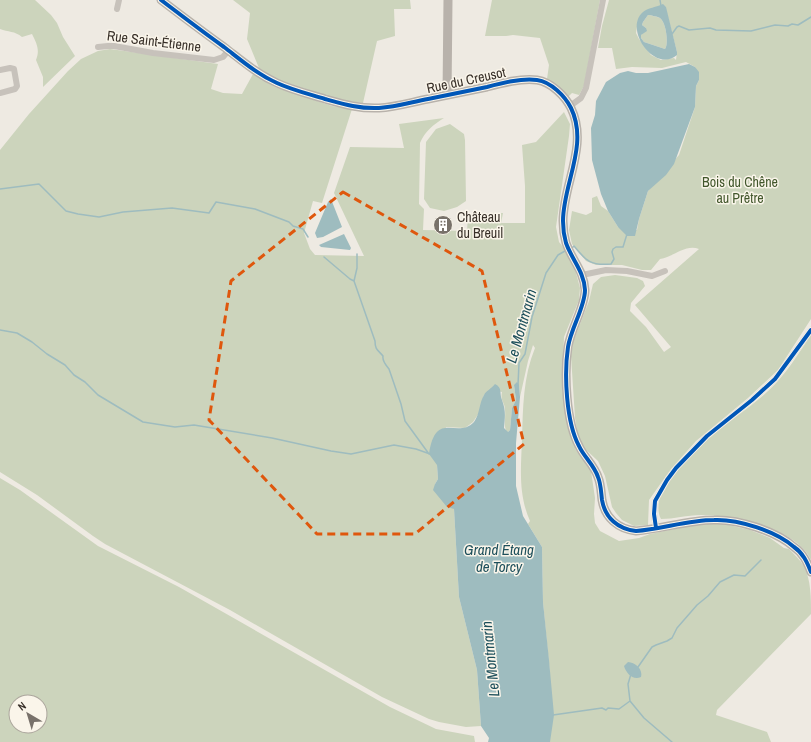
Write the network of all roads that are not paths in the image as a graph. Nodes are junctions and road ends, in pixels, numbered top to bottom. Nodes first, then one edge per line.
1 (119, 0) edge
2 (162, 0) edge
3 (448, 0) edge
4 (603, 0) edge
5 (117, 9) dead end
6 (98, 47) dead end
7 (228, 51) junction
8 (0, 70) edge
9 (0, 93) edge
10 (447, 95) junction
11 (570, 106) junction
12 (665, 271) dead end
13 (582, 275) junction
14 (811, 330) edge
15 (656, 528) junction
16 (811, 572) edge

1 - 5 street
2 - 7 street, Rue du Creusot
3 - 10 street
4 - 11 street
6 - 7 street, Rue Saint-Étienne
7 - 10 street, Rue du Creusot
8 - 9 street
10 - 11 street, Rue du Creusot
11 - 13 street, Rue du Creusot
12 - 13 street
13 - 15 street, Rue du Creusot
14 - 15 street
15 - 16 street, Rue du Creusot

